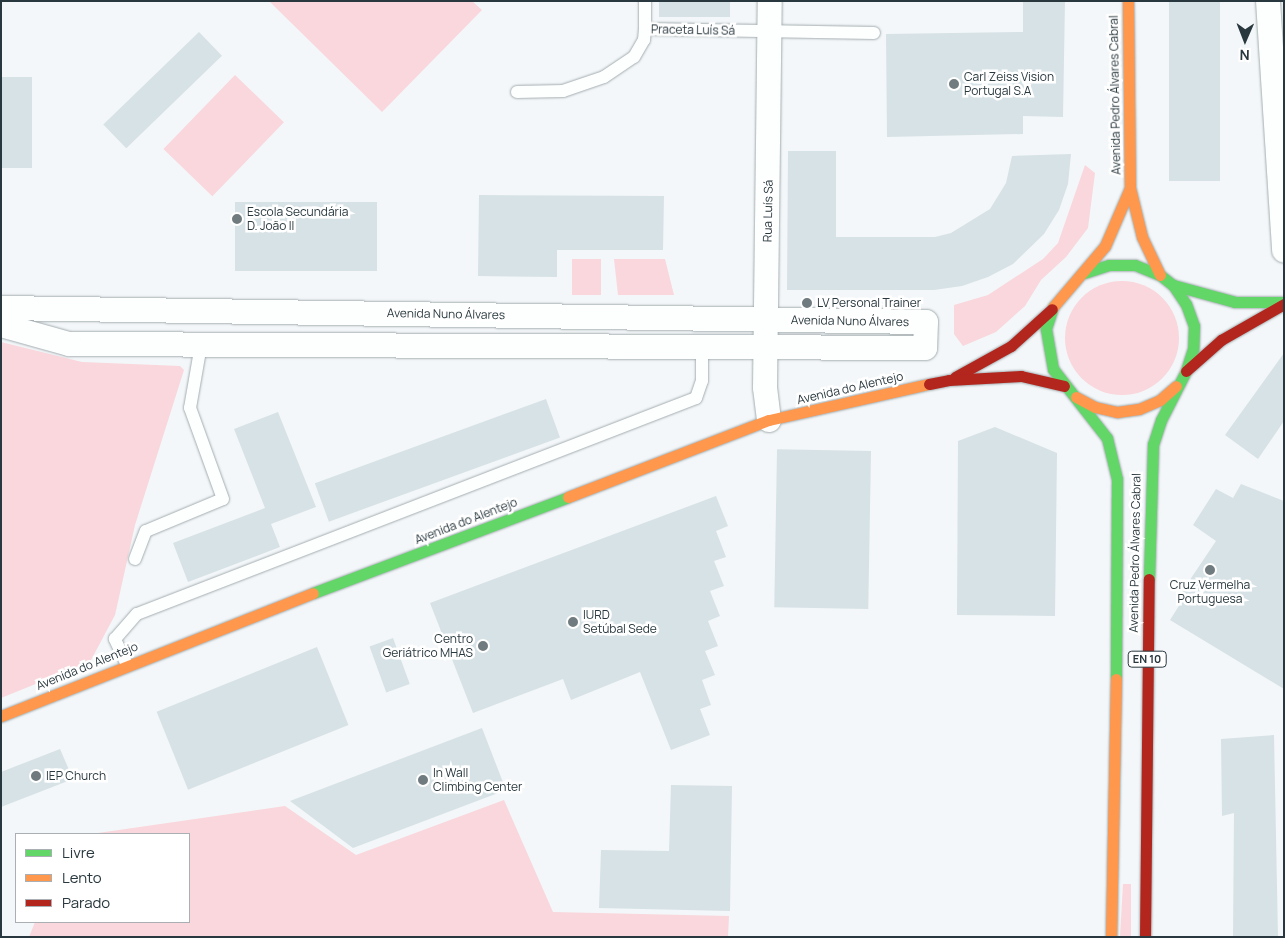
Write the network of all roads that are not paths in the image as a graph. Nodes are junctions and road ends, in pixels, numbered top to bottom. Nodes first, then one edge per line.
1 (645, 1) edge
2 (770, 1) edge
3 (1128, 1) edge
4 (1268, 1) edge
5 (645, 29) junction
6 (769, 31) junction
7 (874, 33) dead end
8 (517, 92) dead end
9 (1130, 188) junction
10 (1284, 250) edge
11 (1084, 272) junction
12 (1160, 275) junction
13 (1173, 285) junction
14 (1284, 303) edge
15 (1, 308) edge
16 (75, 309) junction
17 (1052, 309) junction
18 (766, 319) junction
19 (1, 325) edge
20 (69, 344) junction
21 (201, 345) junction
22 (702, 348) junction
23 (766, 348) junction
24 (1186, 371) junction
25 (949, 380) junction
26 (1064, 386) junction
27 (1176, 386) junction
28 (1076, 397) junction
29 (769, 420) junction
30 (135, 559) dead end
31 (127, 665) junction
32 (1, 716) edge
33 (1111, 937) edge
34 (1145, 937) edge

1 - 5 lane, Praceta Luís Sá
2 - 6 street, Rua Luís Sá
3 - 9 main road, Avenida Pedro Álvares Cabral
4 - 10 street
5 - 6 lane, Praceta Luís Sá
5 - 8 lane
6 - 7 lane, Praceta Luís Sá
6 - 18 street, Rua Luís Sá
9 - 11 main road, Avenida Pedro Álvares Cabral
9 - 12 main road, Avenida Pedro Álvares Cabral
11 - 12 main road, Avenida Pedro Álvares Cabral
11 - 17 main road, Avenida Pedro Álvares Cabral
12 - 13 main road, Avenida Pedro Álvares Cabral
13 - 14 main road
13 - 24 main road, Avenida Pedro Álvares Cabral
14 - 24 main road
15 - 16 street, Avenida Nuno Álvares
16 - 18 street, Avenida Nuno Álvares
16 - 20 street
17 - 25 main road, Avenida do Alentejo
17 - 26 main road, Avenida Pedro Álvares Cabral
18 - 23 street, Rua Luís Sá
18 - 23 street, Avenida Nuno Álvares
19 - 20 street, Avenida Nuno Álvares
20 - 21 street, Avenida Nuno Álvares
21 - 22 street, Avenida Nuno Álvares
21 - 30 lane
22 - 23 street, Avenida Nuno Álvares
22 - 31 lane
23 - 29 street, Rua Luís Sá
24 - 27 main road, Avenida Pedro Álvares Cabral
25 - 26 main road, Avenida do Alentejo
25 - 29 main road, Avenida do Alentejo
26 - 28 main road, Avenida Pedro Álvares Cabral
27 - 28 main road, Avenida Pedro Álvares Cabral
27 - 34 main road, Avenida Pedro Álvares Cabral / EN 10
28 - 33 main road, Avenida Pedro Álvares Cabral / EN 10
29 - 31 main road, Avenida do Alentejo
31 - 32 main road, Avenida do Alentejo

